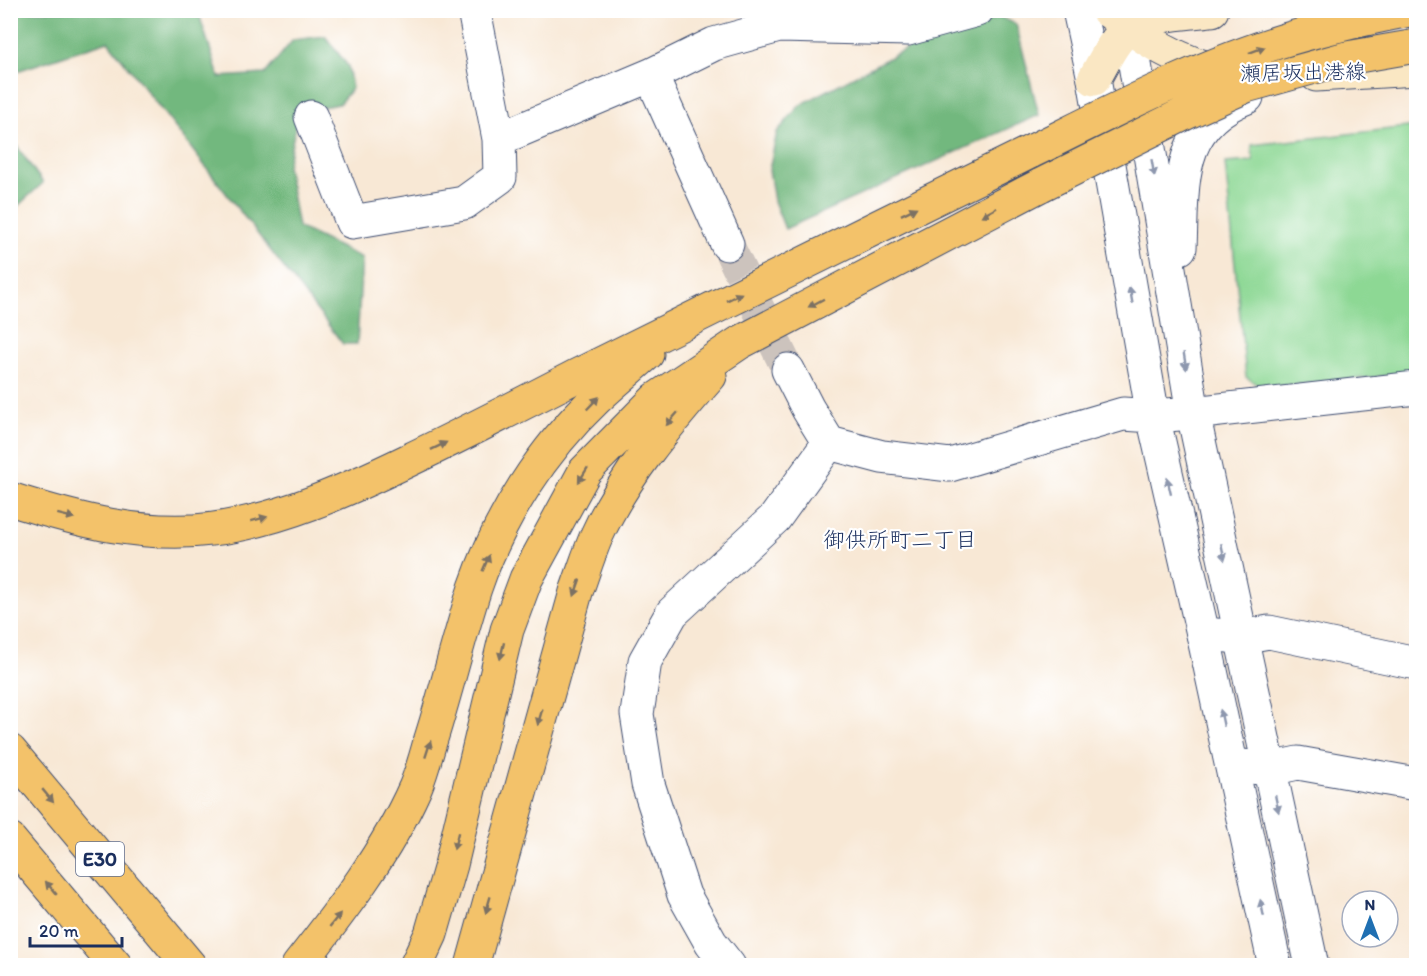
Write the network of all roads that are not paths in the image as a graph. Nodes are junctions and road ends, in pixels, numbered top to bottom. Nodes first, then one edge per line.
1 (474, 10) edge
2 (977, 10) edge
3 (1078, 10) edge
4 (1212, 10) edge
5 (1409, 10) edge
6 (1120, 16) edge
7 (928, 17) edge
8 (1416, 46) edge
9 (1416, 69) edge
10 (651, 75) junction
11 (1323, 75) junction
12 (1094, 79) junction
13 (311, 117) dead end
14 (499, 139) junction
15 (727, 244) tunnel mouth
16 (1176, 311) junction
17 (682, 323) junction
18 (739, 343) junction
19 (788, 370) tunnel mouth
20 (1416, 388) edge
21 (1193, 413) junction
22 (1153, 416) junction
23 (830, 444) junction
24 (10, 499) edge
25 (1203, 634) junction
26 (1240, 637) junction
27 (1416, 663) edge
28 (10, 751) edge
29 (1232, 765) junction
30 (1270, 769) junction
31 (1416, 784) edge
32 (10, 840) edge
33 (116, 966) edge
34 (190, 966) edge
35 (298, 966) edge
36 (416, 966) edge
37 (472, 966) edge
38 (729, 966) edge
39 (1275, 966) edge
40 (1312, 966) edge

1 - 14 street
2 - 7 street
3 - 12 street
4 - 6 main road
17 -> 5 highway, bridge
6 - 11 main road, 瀬居坂出港線
6 - 12 main road
6 -> 16 street
7 - 10 street
8 -> 18 highway, bridge
9 - 11 main road, 瀬居坂出港線
10 - 14 street
10 - 15 street
11 - 16 street
22 -> 12 street
13 - 14 street
16 -> 21 street
24 -> 17 highway
35 -> 17 highway
18 -> 36 highway
18 -> 37 highway
19 - 23 street
20 - 21 street
21 - 22 street
21 -> 26 street
22 - 23 street
25 -> 22 street
23 - 38 street
25 - 26 street
29 -> 25 street
26 - 27 street
26 - 30 street
28 -> 34 highway, E30
29 - 30 street
39 -> 29 street
30 - 31 street
30 -> 40 street
33 -> 32 highway, E30

